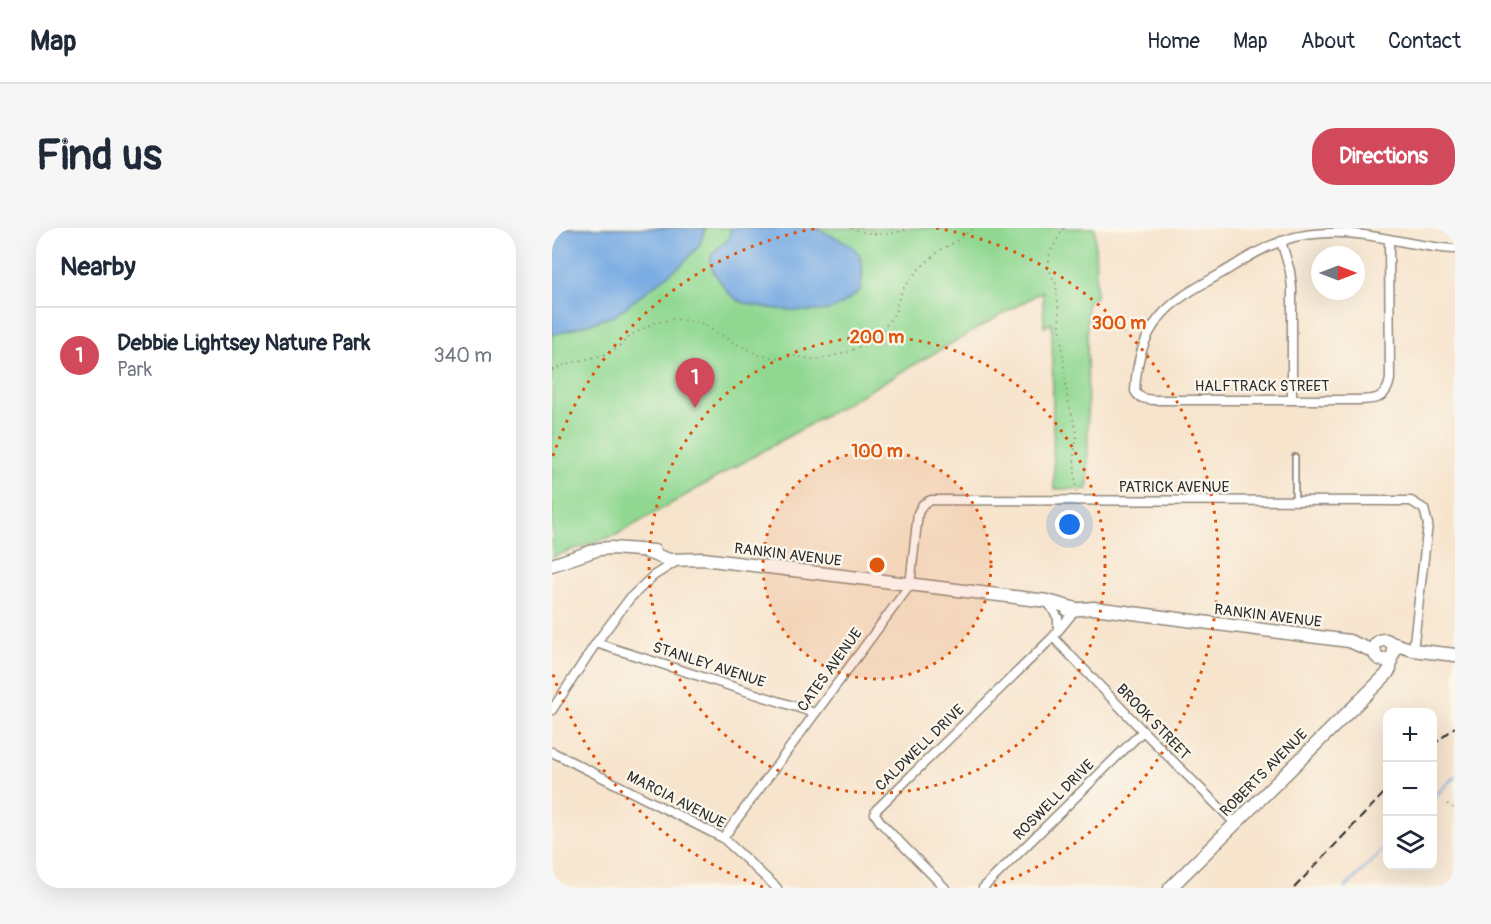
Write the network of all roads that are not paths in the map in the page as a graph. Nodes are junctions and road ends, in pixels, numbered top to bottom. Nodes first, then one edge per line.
1 (1389, 239) junction
2 (1281, 241) junction
3 (1455, 249) edge
4 (1293, 399) junction
5 (1294, 457) dead end
6 (1295, 500) junction
7 (677, 560) junction
8 (552, 565) edge
9 (910, 585) junction
10 (1039, 601) junction
11 (1051, 607) junction
12 (1076, 609) junction
13 (1056, 634) junction
14 (596, 643) junction
15 (1413, 650) junction
16 (1385, 651) junction
17 (1455, 655) edge
18 (552, 710) edge
19 (815, 714) junction
20 (1143, 731) junction
21 (552, 752) edge
22 (1235, 824) junction
23 (723, 838) junction
24 (777, 888) edge
25 (945, 888) edge
26 (983, 888) edge
27 (1170, 888) edge

1 - 2 street
1 - 3 street
1 - 4 street, HALFTRACK STREET
2 - 4 street
2 - 4 street, HALFTRACK STREET
5 - 6 lane
6 - 9 street, PATRICK AVENUE
6 - 15 street, PATRICK AVENUE
7 - 8 street, RANKIN AVENUE
7 - 9 street, RANKIN AVENUE
7 - 14 street
9 - 10 street, RANKIN AVENUE
9 - 19 street, CATES AVENUE
10 - 11 street, RANKIN AVENUE
10 - 12 street, RANKIN AVENUE
11 - 12 street, RANKIN AVENUE
11 - 13 street
12 - 13 street, CALDWELL DRIVE
12 - 16 street, RANKIN AVENUE
13 - 20 street, BROOK STREET
13 - 25 street, CALDWELL DRIVE
14 - 18 street
14 - 19 street, STANLEY AVENUE
15 - 16 street
15 - 17 street
16 - 22 street, ROBERTS AVENUE
19 - 23 street, CATES AVENUE
20 - 22 street, BROOK STREET
20 - 26 street, ROSWELL DRIVE
21 - 23 street, MARCIA AVENUE
22 - 27 street, ROBERTS AVENUE
23 - 24 street, MARCIA AVENUE

